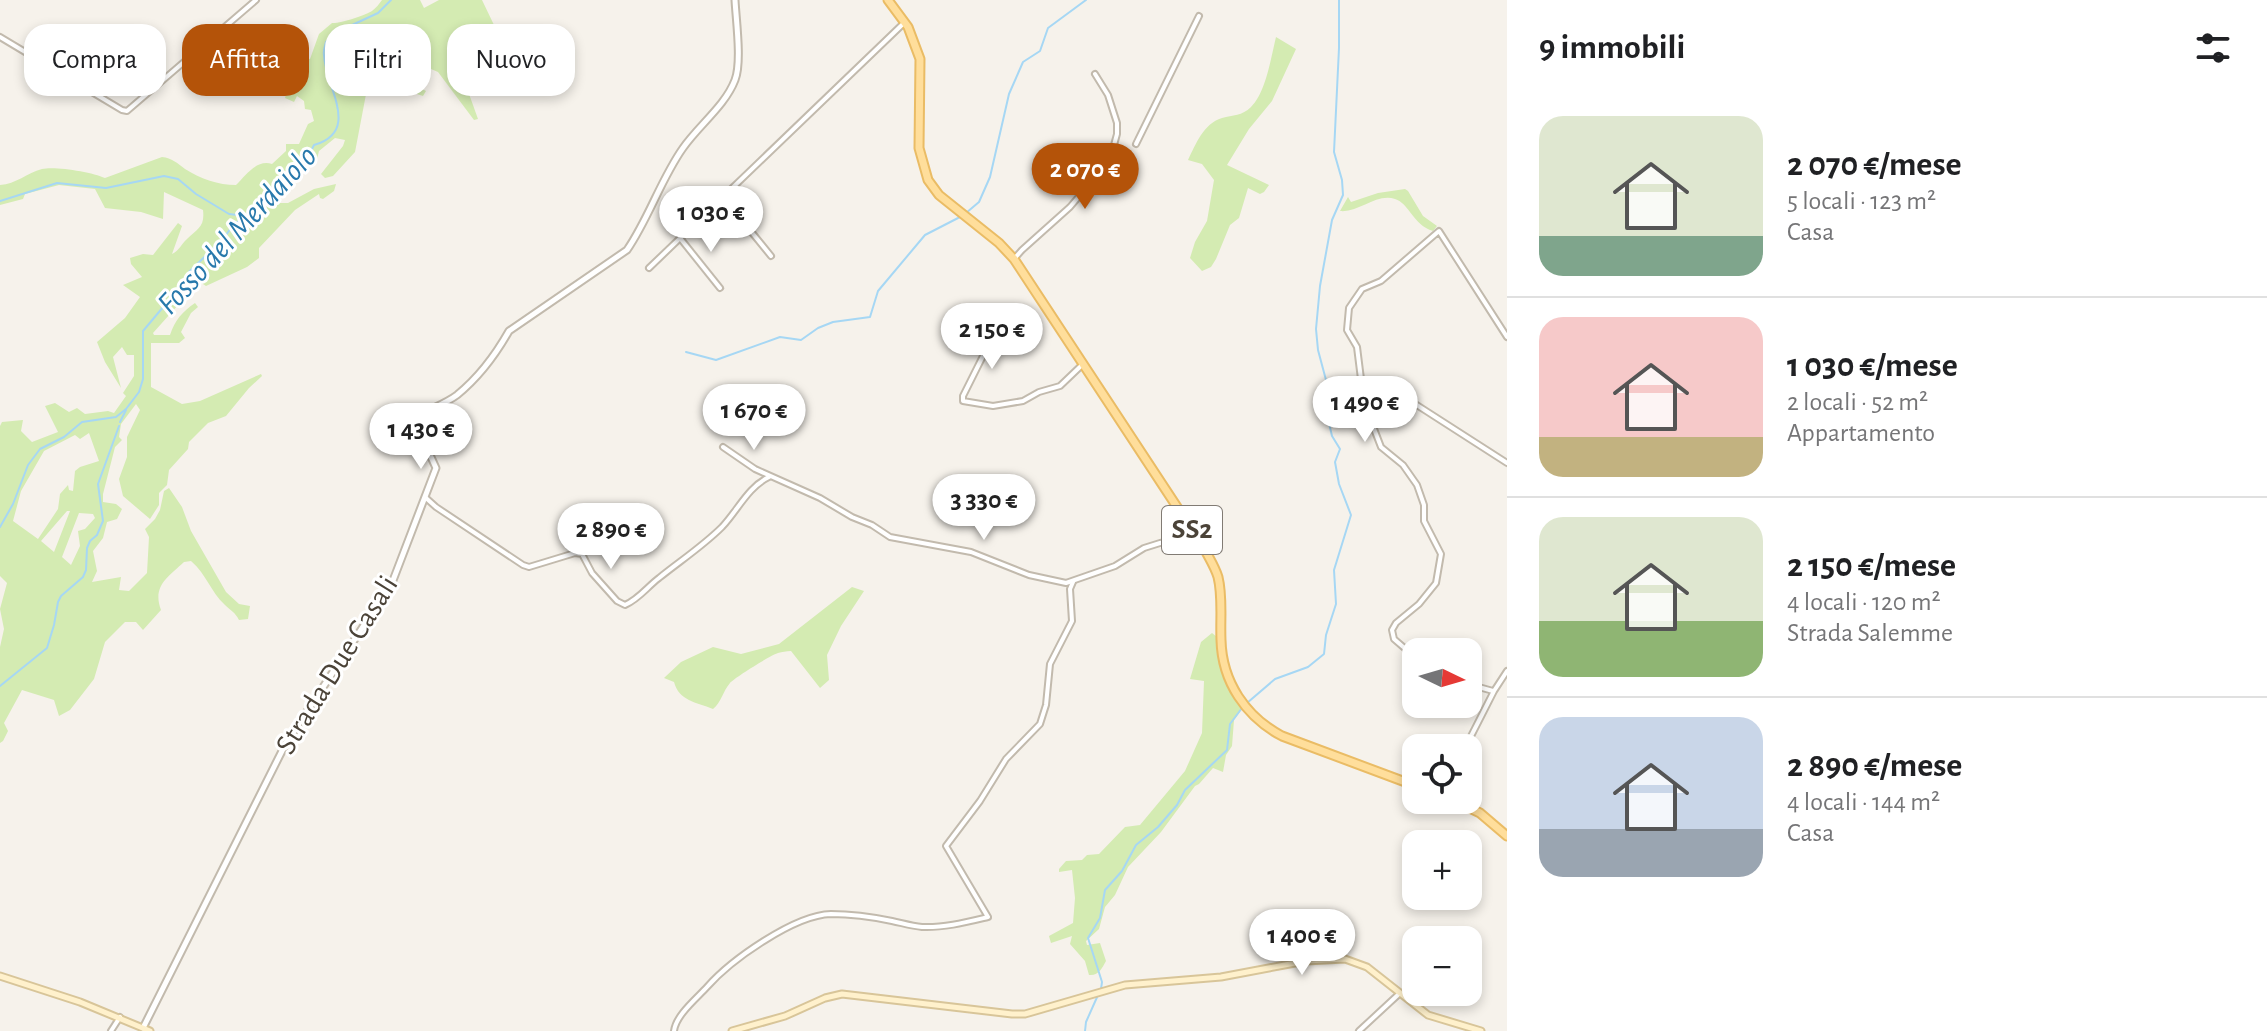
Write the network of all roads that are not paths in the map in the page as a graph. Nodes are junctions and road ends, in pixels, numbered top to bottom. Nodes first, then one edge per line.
1 (256, 0) edge
2 (735, 0) edge
3 (888, 0) edge
4 (1199, 16) dead end
5 (905, 22) junction
6 (0, 37) edge
7 (1095, 74) dead end
8 (1136, 144) dead end
9 (723, 197) junction
10 (680, 238) junction
11 (771, 256) dead end
12 (1014, 259) junction
13 (649, 268) dead end
14 (720, 288) dead end
15 (987, 332) dead end
16 (1507, 337) edge
17 (1083, 364) junction
18 (1371, 421) junction
19 (723, 447) dead end
20 (1507, 463) edge
21 (772, 476) junction
22 (425, 497) junction
23 (1197, 537) junction
24 (1073, 582) junction
25 (1402, 646) edge
26 (1507, 671) edge
27 (1482, 688) edge
28 (1494, 691) junction
29 (1472, 734) edge
30 (1402, 781) edge
31 (1481, 814) edge
32 (1507, 836) edge
33 (0, 976) edge
34 (1400, 993) junction
35 (120, 1017) junction
36 (143, 1028) junction
37 (111, 1031) edge
38 (150, 1031) edge
39 (674, 1031) edge
40 (732, 1031) edge
41 (1359, 1031) edge
42 (1481, 1031) edge

1 - 6 street
2 - 22 street, Strada Due Casali
3 - 5 main road, SS2
4 - 8 street
5 - 9 street
5 - 12 main road, SS2
7 - 12 street
9 - 10 street
9 - 11 street
10 - 13 street
10 - 14 street
12 - 17 main road, SS2
15 - 17 street
16 - 18 street
17 - 23 main road, SS2
18 - 20 street
18 - 25 street
19 - 21 street
21 - 22 street
21 - 24 street
22 - 36 street, Strada Due Casali
23 - 24 street
23 - 30 main road, SS2
24 - 39 street
26 - 28 street
27 - 28 street
28 - 29 street
31 - 32 main road
33 - 35 main road
34 - 40 main road
34 - 41 street
34 - 42 main road
35 - 36 main road
35 - 37 street
36 - 38 main road

